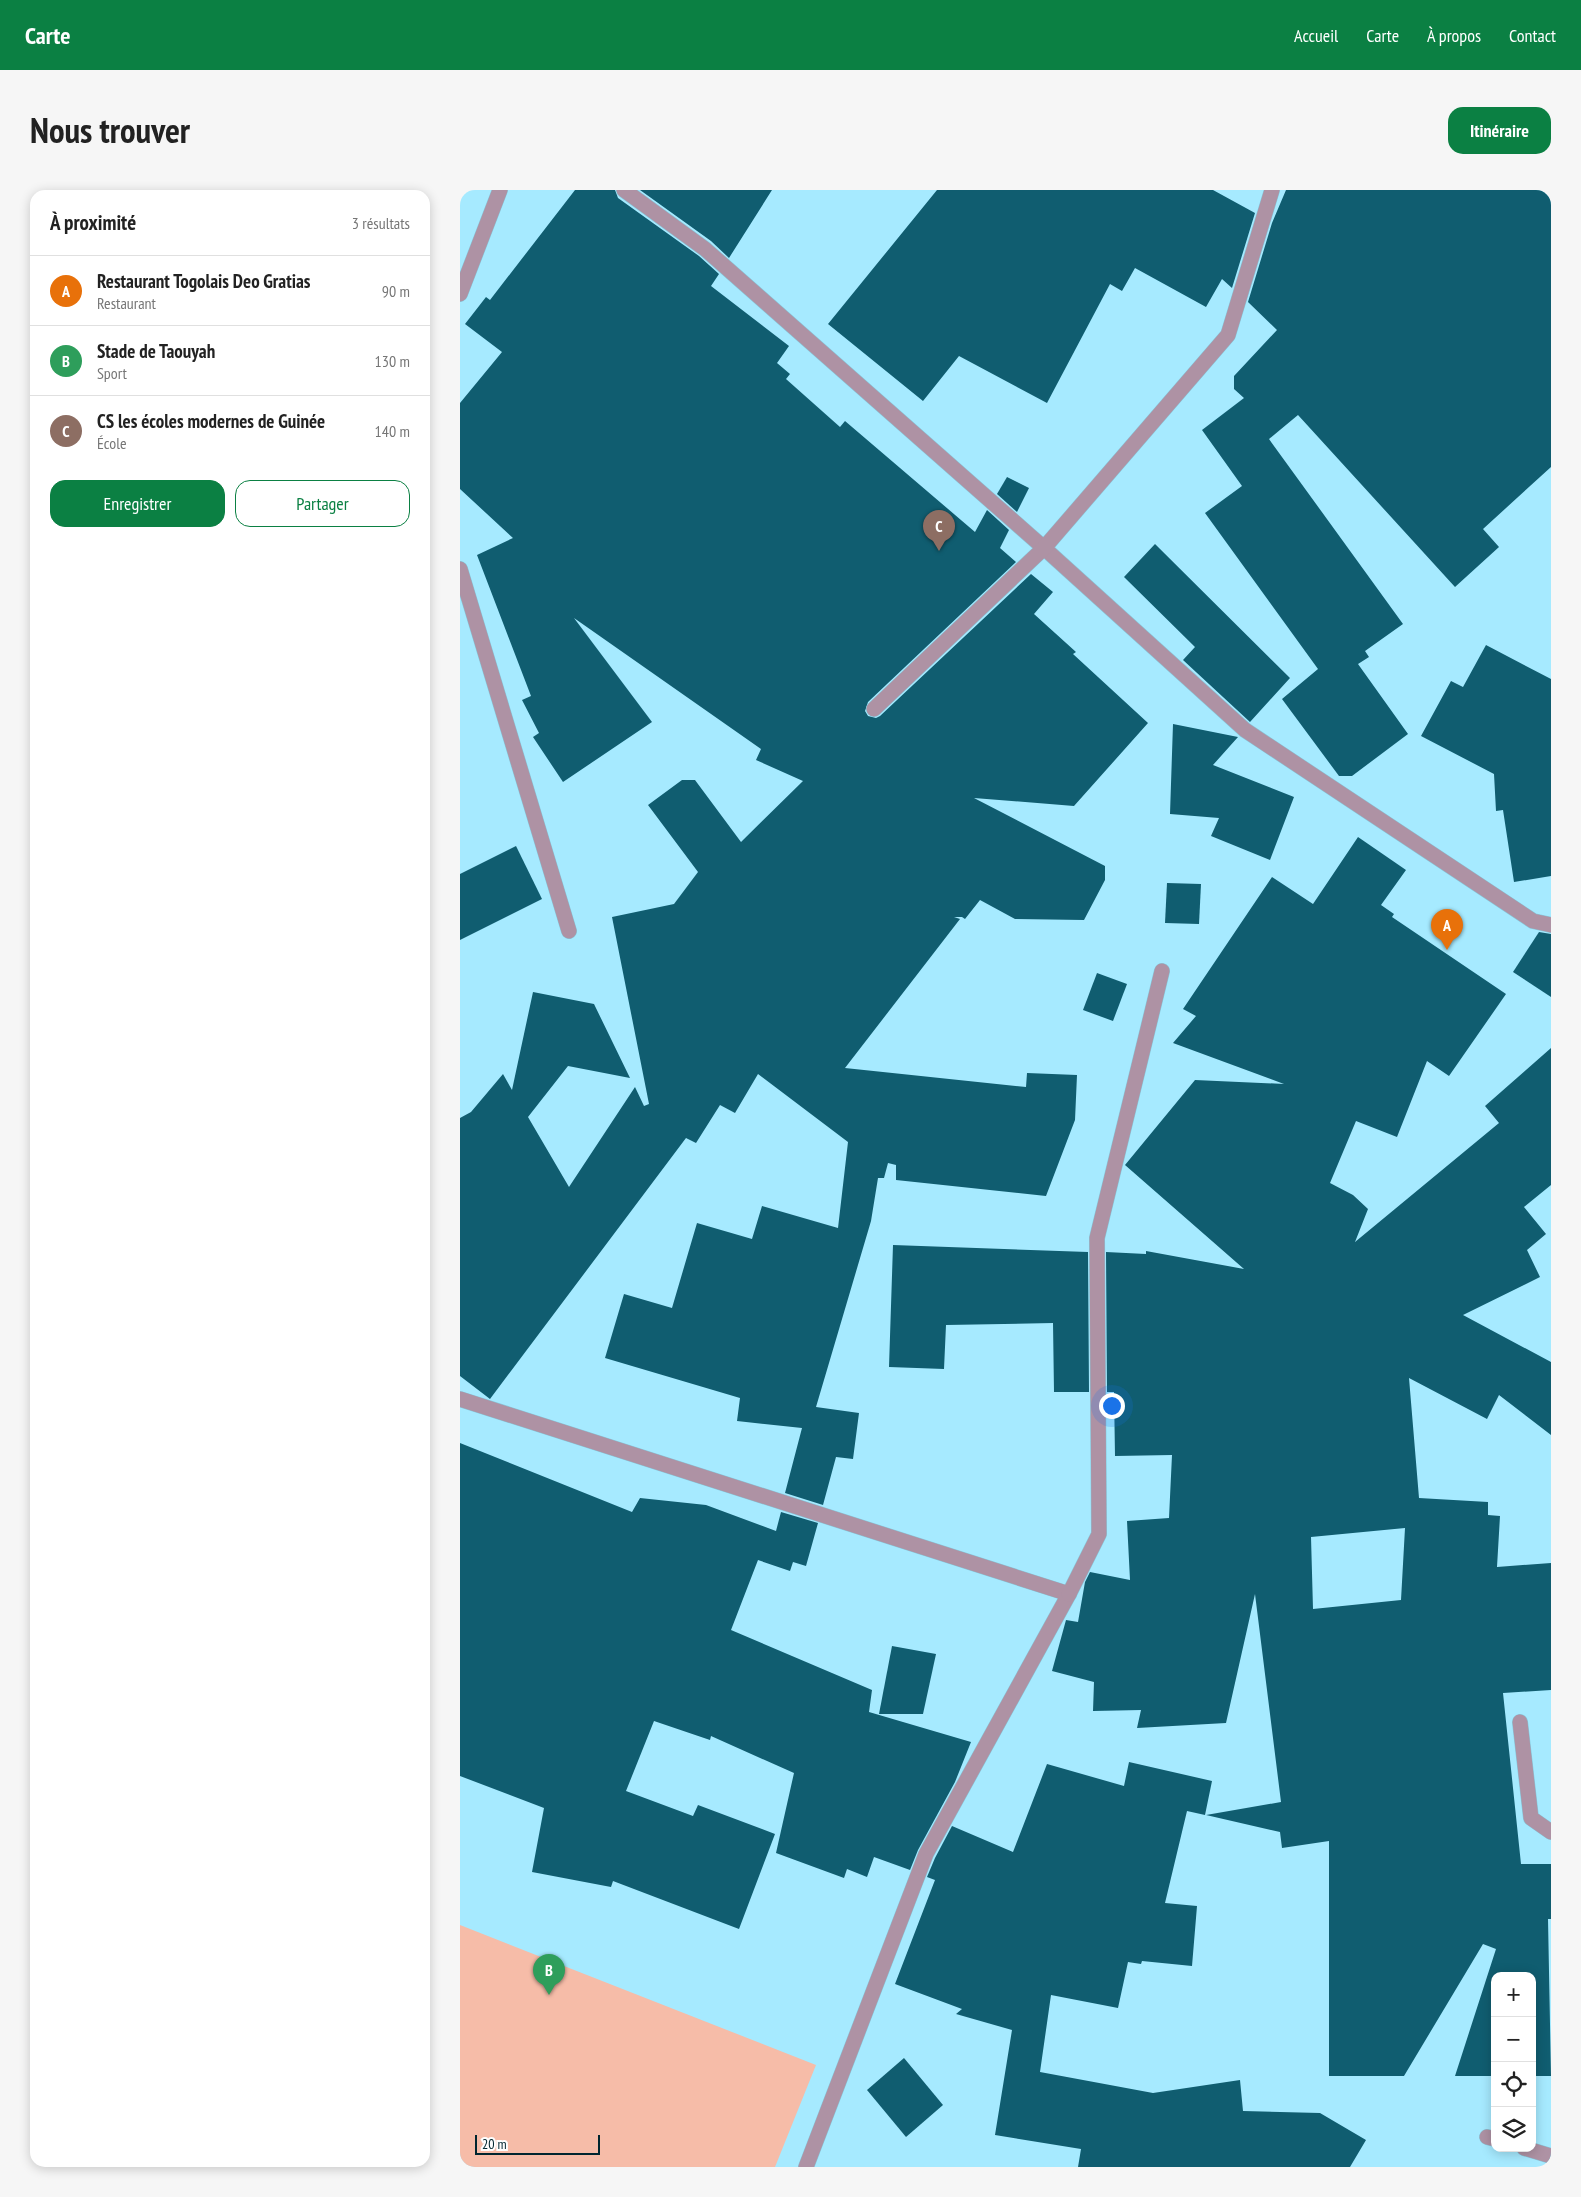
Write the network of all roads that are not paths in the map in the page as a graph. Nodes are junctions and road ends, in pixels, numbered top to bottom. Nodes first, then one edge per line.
1 (500, 190) edge
2 (624, 190) edge
3 (1272, 190) edge
4 (460, 294) edge
5 (1044, 548) junction
6 (461, 579) edge
7 (874, 709) dead end
8 (1551, 926) edge
9 (569, 931) dead end
10 (1162, 971) dead end
11 (460, 1399) edge
12 (1069, 1594) junction
13 (1520, 1722) dead end
14 (1551, 1832) edge
15 (1536, 2152) edge
16 (1551, 2156) edge
17 (806, 2167) edge

1 - 4 street
2 - 5 street
3 - 5 street
5 - 7 street
5 - 8 street
6 - 9 street
10 - 12 street
11 - 12 street
12 - 17 street
13 - 14 street
15 - 16 street

